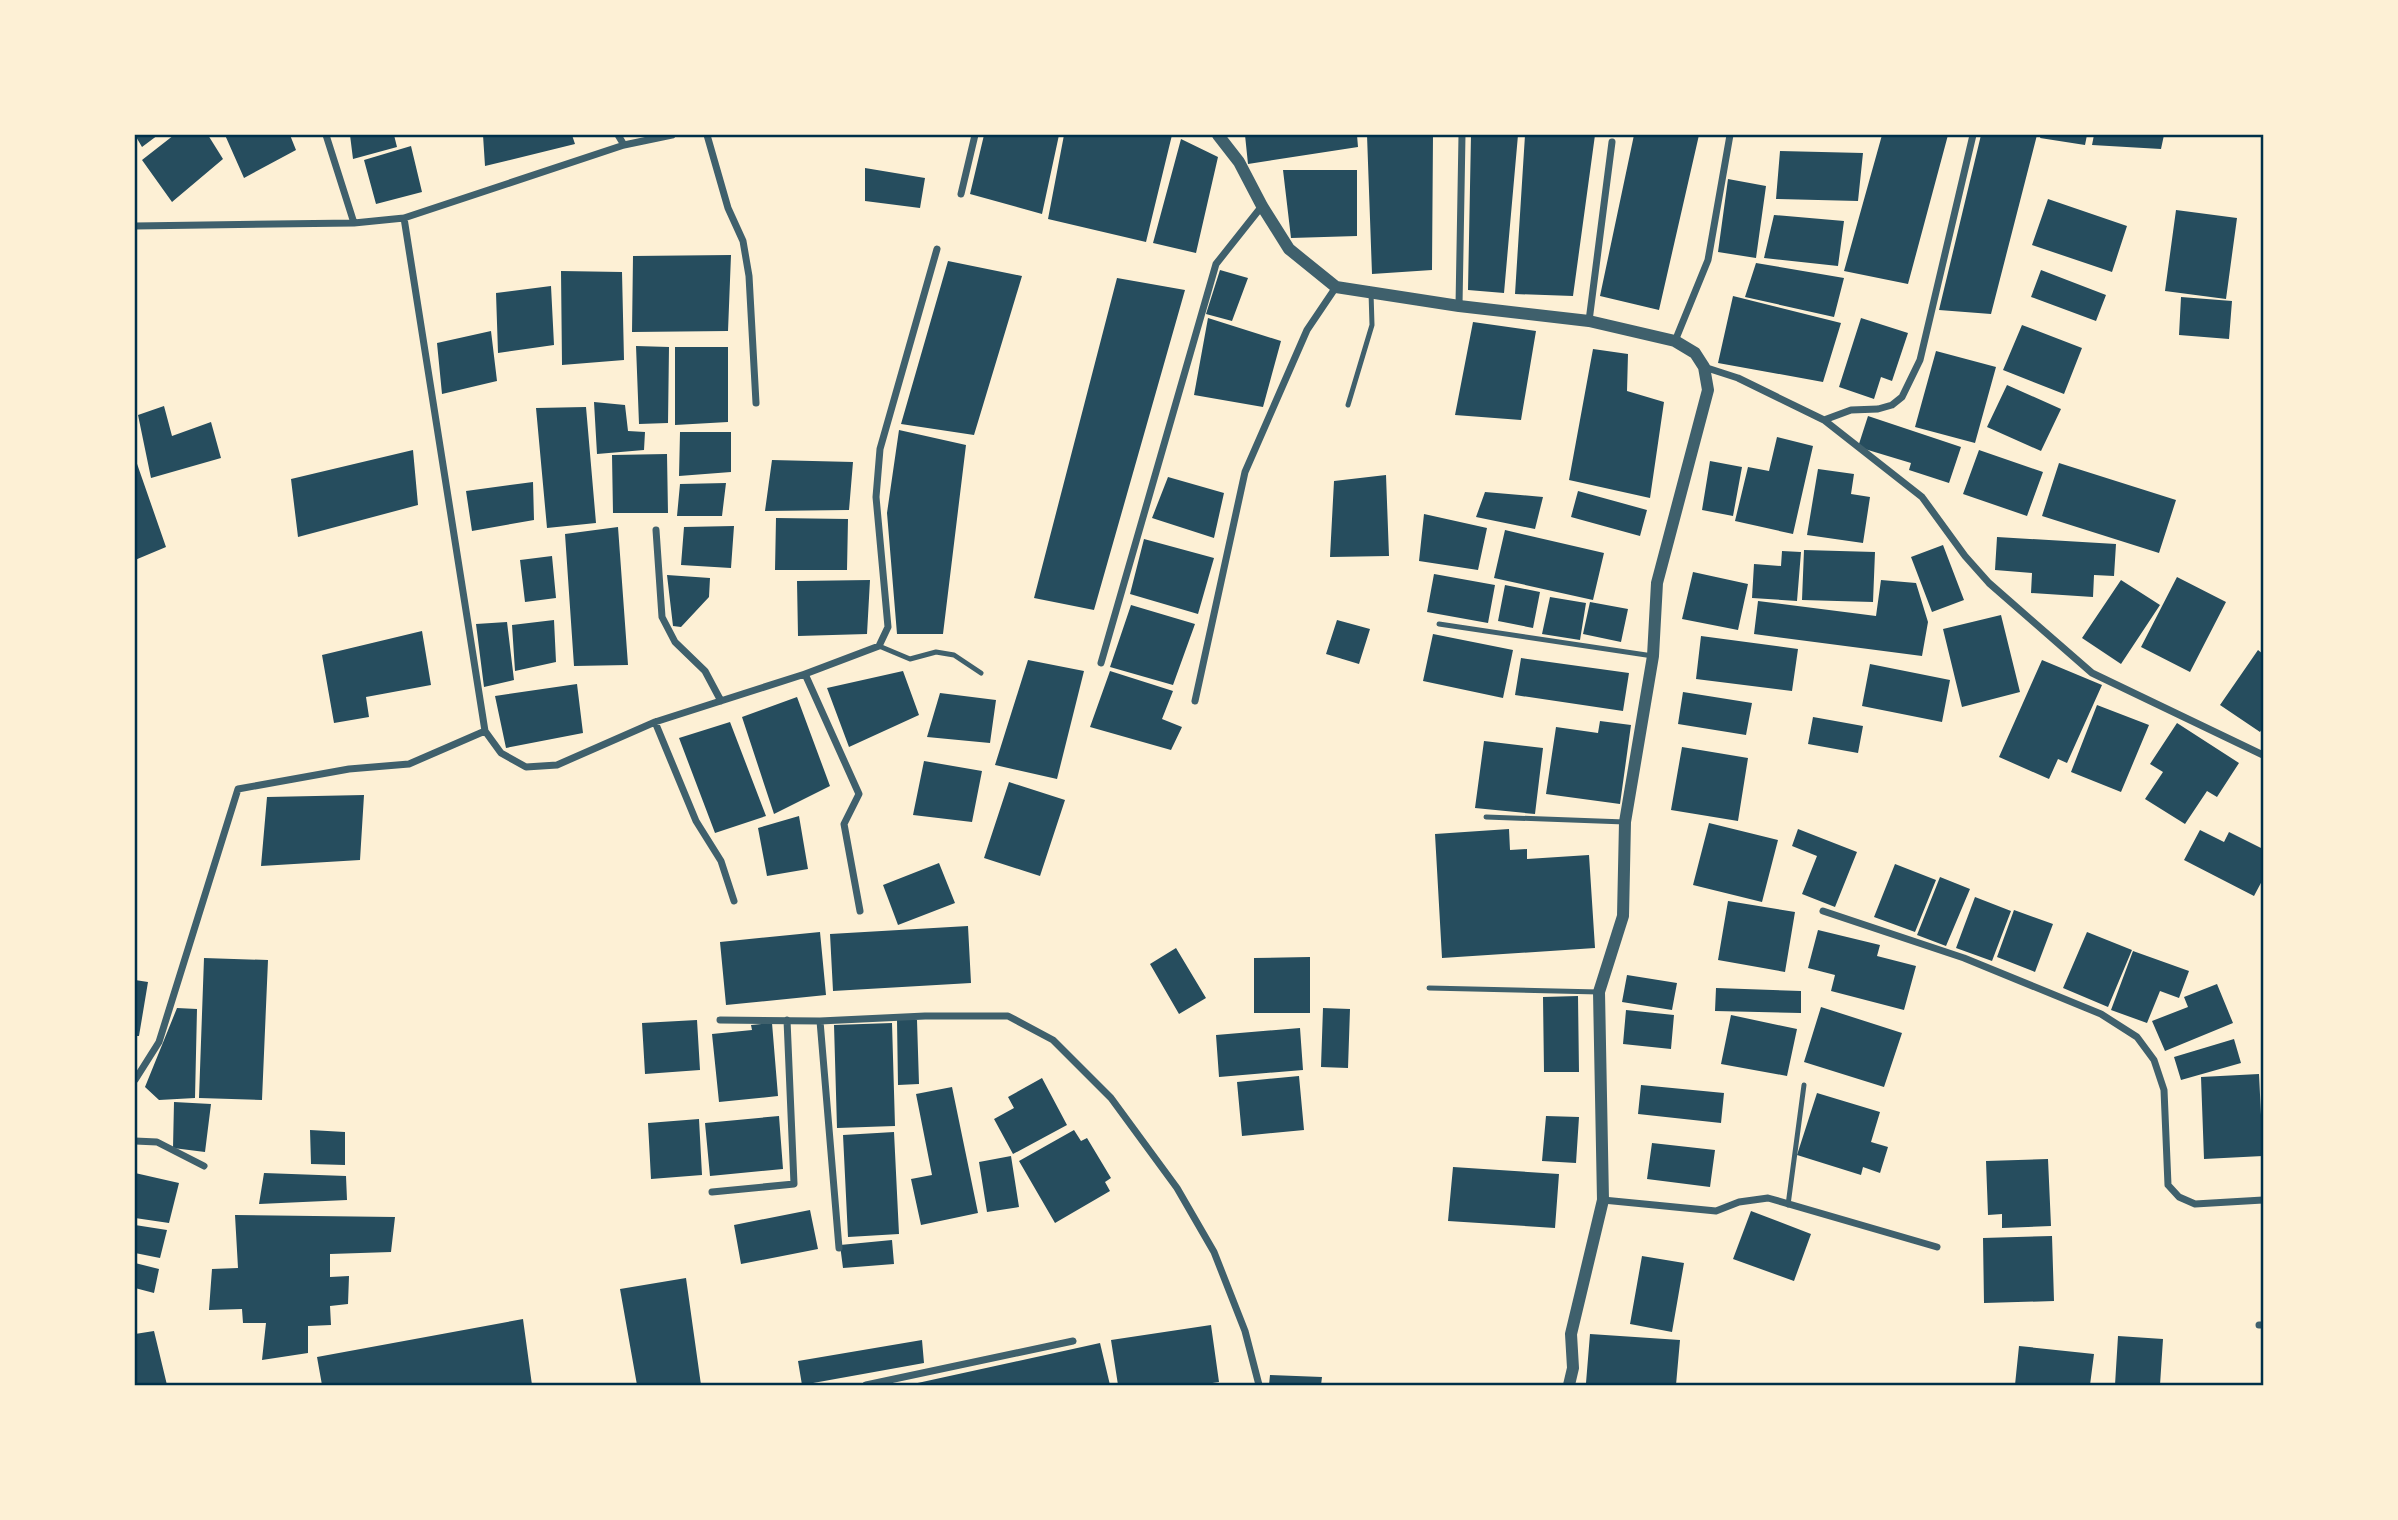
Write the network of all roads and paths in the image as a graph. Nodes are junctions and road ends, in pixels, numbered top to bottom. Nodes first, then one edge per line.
1 (326, 135) edge
2 (618, 135) edge
3 (672, 135) edge
4 (707, 135) edge
5 (975, 135) edge
6 (1218, 135) edge
7 (1462, 135) edge
8 (1730, 135) edge
9 (1973, 135) edge
10 (1612, 142) dead end
11 (624, 145) junction
12 (961, 194) dead end
13 (1262, 206) junction
14 (404, 218) junction
15 (354, 223) junction
16 (135, 226) edge
17 (937, 249) dead end
18 (1336, 287) junction
19 (1371, 292) junction
20 (1460, 306) junction
21 (1589, 321) junction
22 (1675, 341) junction
23 (1704, 367) junction
24 (756, 403) dead end
25 (1348, 405) dead end
26 (1824, 420) junction
27 (656, 530) dead end
28 (1439, 624) dead end
29 (879, 646) junction
30 (1653, 656) junction
31 (1101, 663) dead end
32 (981, 673) dead end
33 (805, 674) junction
34 (720, 701) junction
35 (1195, 702) dead end
36 (655, 722) junction
37 (485, 731) junction
38 (2263, 755) edge
39 (1486, 817) dead end
40 (1625, 822) junction
41 (734, 901) dead end
42 (860, 911) dead end
43 (1823, 911) dead end
44 (1429, 988) dead end
45 (1599, 992) junction
46 (719, 1020) dead end
47 (787, 1020) junction
48 (820, 1021) junction
49 (135, 1080) edge
50 (1804, 1085) dead end
51 (135, 1141) edge
52 (204, 1166) dead end
53 (712, 1192) dead end
54 (1603, 1200) junction
55 (2263, 1200) edge
56 (1788, 1205) junction
57 (1937, 1247) dead end
58 (839, 1248) dead end
59 (1073, 1341) dead end
60 (888, 1384) edge
61 (866, 1385) edge
62 (1259, 1385) edge
63 (1569, 1385) edge

1 - 15 street
2 - 11 street
3 - 11 street
4 - 24 street
5 - 12 street
6 - 13 street
7 - 20 street
8 - 22 street
9 - 26 street
10 - 21 street
11 - 14 street
13 - 18 street
13 - 31 street
14 - 15 street
14 - 37 street
15 - 16 street
17 - 29 street
18 - 19 street
18 - 35 street
19 - 20 street
19 - 25 lane
20 - 21 street
21 - 22 street
22 - 23 street
23 - 26 street
23 - 30 street
26 - 38 street
27 - 34 street
28 - 30 lane
29 - 32 lane
29 - 33 street
30 - 40 street
33 - 34 street
33 - 42 street
34 - 36 street
36 - 37 street
36 - 41 street
37 - 49 street
39 - 40 lane
40 - 45 street
43 - 55 street
44 - 45 lane
45 - 54 street
46 - 47 street
47 - 48 street
47 - 53 street
48 - 58 street
48 - 62 street
50 - 56 lane
51 - 52 street
54 - 56 street
54 - 63 street
56 - 57 street
59 - 60 street
60 - 61 street

